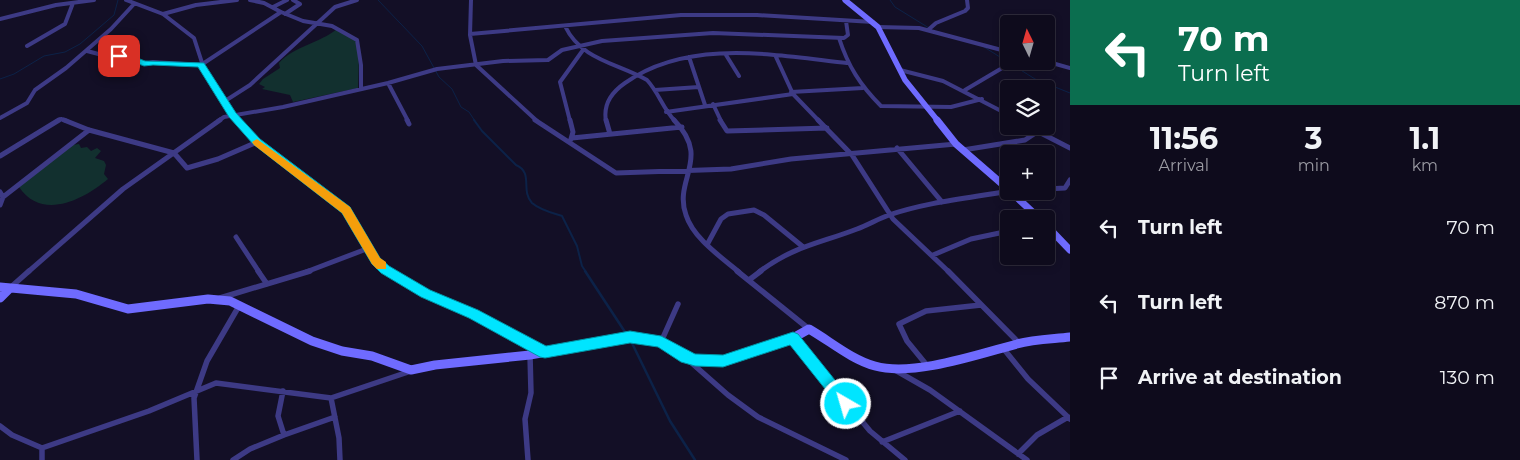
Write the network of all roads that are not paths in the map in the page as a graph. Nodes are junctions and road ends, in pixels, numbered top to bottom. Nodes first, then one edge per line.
1 (94, 0) edge
2 (126, 0) edge
3 (238, 0) edge
4 (250, 0) edge
5 (287, 0) edge
6 (294, 0) edge
7 (357, 0) edge
8 (471, 0) edge
9 (845, 0) edge
10 (967, 0) edge
11 (73, 2) junction
12 (134, 4) junction
13 (273, 8) junction
14 (283, 13) junction
15 (163, 14) junction
16 (0, 19) edge
17 (846, 21) junction
18 (318, 23) junction
19 (876, 24) junction
20 (565, 26) junction
21 (928, 30) junction
22 (470, 34) junction
23 (839, 38) junction
24 (27, 46) dead end
25 (577, 46) junction
26 (583, 50) junction
27 (1000, 50) edge
28 (87, 51) junction
29 (726, 55) junction
30 (689, 57) junction
31 (776, 57) junction
32 (847, 63) junction
33 (1055, 64) edge
34 (201, 65) junction
35 (476, 65) junction
36 (1070, 68) edge
37 (900, 70) junction
38 (1002, 70) edge
39 (633, 74) junction
40 (739, 76) dead end
41 (388, 83) junction
42 (699, 87) junction
43 (863, 88) junction
44 (361, 89) junction
45 (655, 90) junction
46 (965, 90) junction
47 (792, 93) junction
48 (982, 99) junction
49 (225, 101) junction
50 (713, 104) junction
51 (923, 105) junction
52 (705, 106) junction
53 (1000, 110) edge
54 (666, 112) junction
55 (232, 115) junction
56 (0, 118) edge
57 (409, 124) dead end
58 (682, 127) junction
59 (827, 128) junction
60 (89, 130) junction
61 (610, 134) junction
62 (1032, 135) edge
63 (1043, 135) edge
64 (570, 139) junction
65 (257, 142) junction
66 (956, 144) junction
67 (897, 148) junction
68 (1070, 148) edge
69 (963, 150) junction
70 (174, 153) junction
71 (852, 155) junction
72 (0, 156) edge
73 (692, 170) junction
74 (1070, 180) edge
75 (1000, 183) edge
76 (1055, 189) edge
77 (1068, 189) edge
78 (1000, 192) edge
79 (1, 195) edge
80 (1019, 200) edge
81 (942, 202) junction
82 (0, 205) edge
83 (1030, 210) edge
84 (890, 214) junction
85 (1000, 233) edge
86 (1055, 235) edge
87 (236, 237) dead end
88 (708, 243) junction
89 (802, 246) junction
90 (369, 248) junction
91 (1070, 250) edge
92 (933, 255) junction
93 (749, 280) junction
94 (267, 284) junction
95 (4, 288) edge
96 (0, 298) edge
97 (217, 298) junction
98 (678, 304) dead end
99 (981, 305) junction
100 (239, 306) junction
101 (809, 329) junction
102 (1070, 337) edge
103 (793, 338) junction
104 (661, 342) junction
105 (1019, 343) junction
106 (1003, 348) junction
107 (545, 352) junction
108 (530, 355) junction
109 (686, 358) junction
110 (925, 364) junction
111 (411, 370) junction
112 (894, 370) junction
113 (196, 391) junction
114 (283, 392) junction
115 (331, 398) junction
116 (960, 412) junction
117 (335, 417) junction
118 (1069, 418) edge
119 (0, 426) edge
120 (284, 435) junction
121 (882, 442) junction
122 (42, 448) junction
123 (1018, 454) junction
124 (42, 460) edge
125 (197, 460) edge
126 (233, 460) edge
127 (340, 460) edge
128 (528, 460) edge
129 (846, 460) edge
130 (904, 460) edge
131 (1027, 460) edge

1 - 11 street
2 - 12 street
3 - 15 street
4 - 13 street
5 - 13 street
6 - 14 street
7 - 18 street
8 - 22 street
9 - 19 street
10 - 21 street
11 - 16 street
11 - 24 street
12 - 15 street
12 - 28 street
13 - 14 street
14 - 18 street
14 - 34 street
15 - 34 street
17 - 19 street
17 - 20 street
17 - 23 street
18 - 44 street
18 - 49 street
19 - 21 street
19 - 37 street
20 - 22 street
20 - 25 street
21 - 27 street
22 - 35 street
23 - 25 street
23 - 32 street
25 - 26 street
25 - 35 street
26 - 39 street
26 - 64 street
28 - 34 street
28 - 56 street
29 - 30 street
29 - 31 street
29 - 40 street
30 - 39 street
30 - 42 street
31 - 32 street
31 - 47 street
32 - 43 street
33 - 36 street
34 - 49 street
35 - 41 street
35 - 64 street
37 - 46 street
37 - 51 street
38 - 46 street
39 - 45 street
39 - 61 street
41 - 44 street
41 - 57 street
42 - 45 street
42 - 52 street
43 - 47 street
43 - 51 street
44 - 55 street
45 - 54 street
46 - 48 street
47 - 50 street
47 - 59 street
48 - 51 street
48 - 53 street
49 - 55 street
50 - 52 street
50 - 59 street
51 - 66 street
52 - 54 street
54 - 58 street
55 - 65 street
55 - 70 street
58 - 61 street
58 - 73 street
59 - 71 street
60 - 70 street
60 - 72 street
60 - 79 street
61 - 64 street
62 - 69 street
63 - 68 street
64 - 73 street
65 - 70 street
65 - 90 street
66 - 67 street
66 - 69 street
67 - 71 street
67 - 81 street
69 - 75 street
70 - 95 street
71 - 73 street
71 - 84 street
73 - 88 street
74 - 77 street
76 - 77 street
78 - 81 street
79 - 82 street
80 - 83 street
81 - 84 street
84 - 89 street
84 - 92 street
85 - 92 street
86 - 91 street
87 - 94 street
88 - 89 street
88 - 93 street
89 - 93 street
90 - 94 street
90 - 107 street
92 - 99 street
93 - 101 street
94 - 97 street
95 - 96 street
95 - 97 street
97 - 100 street
98 - 104 street
99 - 105 street
99 - 110 street
100 - 111 street
100 - 113 street
101 - 103 street
101 - 112 street
102 - 105 street
103 - 109 street
103 - 121 street
104 - 107 street
104 - 109 street
105 - 106 street
106 - 110 street
106 - 118 street
107 - 108 street
108 - 111 street
108 - 128 street
109 - 129 street
110 - 112 street
111 - 115 street
112 - 116 street
113 - 114 street
113 - 122 street
113 - 125 street
114 - 115 street
114 - 120 street
115 - 117 street
116 - 121 street
116 - 123 street
117 - 120 street
117 - 127 street
118 - 123 street
119 - 122 street
120 - 126 street
121 - 130 street
122 - 124 street
123 - 131 street

